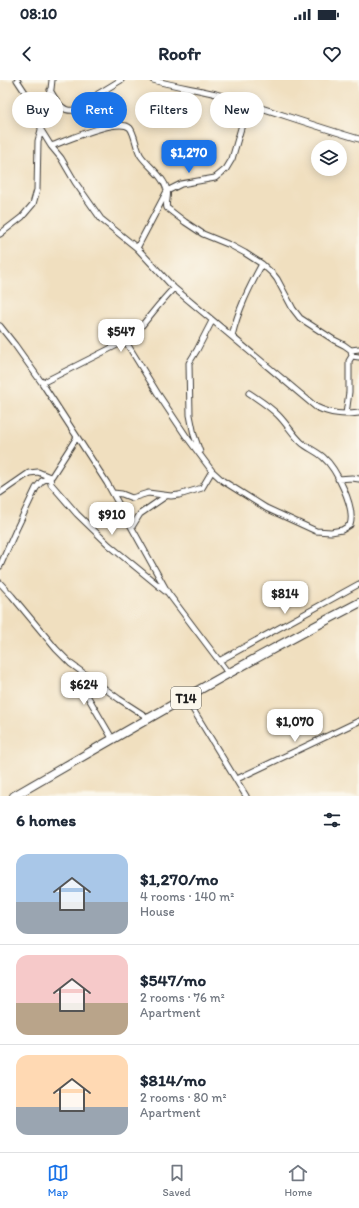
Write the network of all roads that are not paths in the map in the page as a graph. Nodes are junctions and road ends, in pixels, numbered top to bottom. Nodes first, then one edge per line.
1 (17, 80) edge
2 (52, 80) edge
3 (121, 80) edge
4 (153, 80) edge
5 (50, 90) joint
6 (25, 92) edge
7 (210, 93) edge
8 (264, 109) edge
9 (242, 128) edge
10 (41, 130) joint
11 (359, 139) edge
12 (51, 146) junction
13 (167, 191) junction
14 (0, 234) edge
15 (137, 248) junction
16 (262, 264) junction
17 (174, 288) junction
18 (212, 320) junction
19 (0, 326) edge
20 (232, 336) junction
21 (126, 342) junction
22 (359, 349) edge
23 (351, 350) junction
24 (352, 356) junction
25 (359, 357) edge
26 (42, 383) junction
27 (248, 393) dead end
28 (359, 413) edge
29 (346, 414) junction
30 (77, 437) junction
31 (201, 457) junction
32 (212, 471) junction
33 (50, 477) junction
34 (338, 479) junction
35 (359, 479) edge
36 (0, 493) edge
37 (113, 493) junction
38 (166, 496) junction
39 (132, 528) junction
40 (0, 566) edge
41 (0, 583) edge
42 (359, 584) edge
43 (168, 593) junction
44 (359, 603) edge
45 (219, 661) junction
46 (229, 674) junction
47 (86, 675) junction
48 (186, 698) junction
49 (150, 719) junction
50 (359, 721) edge
51 (113, 740) junction
52 (237, 779) junction
53 (14, 796) edge
54 (246, 796) edge

1 - 6 street
2 - 5 street
3 - 5 street
4 - 7 street
8 - 11 street
9 - 13 street
10 - 12 street
10 - 14 street
12 - 13 street
12 - 15 street
13 - 15 street
13 - 16 street
15 - 17 street
16 - 20 street
16 - 23 street
17 - 18 street
17 - 21 street
18 - 20 street
18 - 31 street
19 - 26 street
20 - 29 street
21 - 26 street
21 - 31 street
22 - 23 street
23 - 24 street
24 - 25 street
24 - 29 street
26 - 30 street
27 - 34 street
28 - 29 street
30 - 33 street
30 - 37 street
31 - 32 street
32 - 34 street
32 - 38 street
33 - 36 street
33 - 40 street
33 - 43 street
34 - 35 street
37 - 38 street
37 - 39 street
38 - 39 street
39 - 43 street
41 - 47 street
42 - 45 street
43 - 45 street
44 - 46 highway, T14
45 - 46 street
46 - 48 highway, T14
47 - 49 street
47 - 51 street
48 - 49 highway, T14
48 - 52 street
49 - 51 highway, T14
50 - 52 street
51 - 53 highway, T14
52 - 54 street

